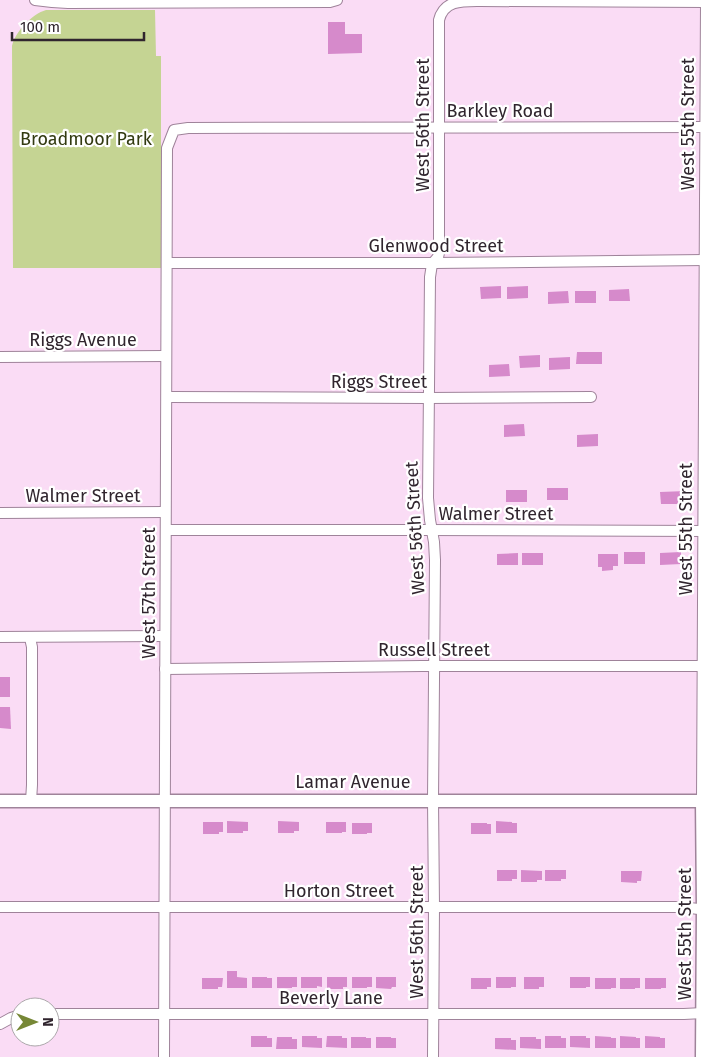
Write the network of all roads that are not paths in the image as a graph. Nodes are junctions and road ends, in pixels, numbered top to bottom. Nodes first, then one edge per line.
1 (35, 0) edge
2 (337, 0) edge
3 (706, 2) edge
4 (706, 127) junction
5 (439, 128) junction
6 (174, 130) joint
7 (705, 260) junction
8 (168, 263) junction
9 (434, 263) junction
10 (166, 356) junction
11 (0, 357) edge
12 (706, 395) edge
13 (167, 397) junction
14 (591, 397) dead end
15 (428, 398) junction
16 (166, 512) junction
17 (0, 513) edge
18 (166, 530) junction
19 (431, 530) junction
20 (705, 531) edge
21 (165, 636) junction
22 (0, 638) edge
23 (30, 638) junction
24 (435, 666) junction
25 (703, 666) junction
26 (165, 669) junction
27 (165, 800) junction
28 (433, 800) junction
29 (0, 801) edge
30 (31, 801) junction
31 (704, 801) edge
32 (0, 907) edge
33 (165, 907) junction
34 (434, 907) junction
35 (705, 910) edge
36 (703, 1013) junction
37 (60, 1014) edge
38 (164, 1014) junction
39 (434, 1014) junction
40 (164, 1057) edge
41 (433, 1057) edge
42 (702, 1057) edge

1 - 2 street
3 - 4 street, West 55th Street
3 - 5 street, West 56th Street
4 - 5 street, Barkley Road
4 - 7 street, West 55th Street
5 - 6 street, Barkley Road
5 - 9 street, West 56th Street
6 - 8 street, West 57th Street
7 - 9 street, Glenwood Street
7 - 12 street, West 55th Street
8 - 9 street, Glenwood Street
8 - 10 street, West 57th Street
9 - 15 street, West 56th Street
10 - 11 street, Riggs Avenue
10 - 13 street, West 57th Street
12 - 20 street, West 55th Street
13 - 15 street, Riggs Street
13 - 16 street, West 57th Street
14 - 15 street, Riggs Street
15 - 19 street, West 56th Street
16 - 17 street, Walmer Street
16 - 18 street, West 57th Street
18 - 19 street, Walmer Street
18 - 21 street, West 57th Street
19 - 20 street, Walmer Street
19 - 24 street, West 56th Street
20 - 25 street, West 55th Street
21 - 23 street
21 - 26 street, West 57th Street
22 - 23 street
23 - 30 street
24 - 25 street, Russell Street
24 - 26 street, Russell Street
24 - 28 street, West 56th Street
25 - 31 street, West 55th Street
26 - 27 street, West 57th Street
27 - 28 street, Lamar Avenue
27 - 30 street, Lamar Avenue
27 - 33 street, West 57th Street
28 - 31 street, Lamar Avenue
28 - 34 street, West 56th Street
29 - 30 street, Lamar Avenue
31 - 35 street, West 55th Street
32 - 33 street, Horton Street
33 - 34 street, Horton Street
33 - 38 street, West 57th Street
34 - 35 street, Horton Street
34 - 39 street, West 56th Street
35 - 36 street, West 55th Street
36 - 39 street, Beverly Lane
36 - 42 street, West 55th Street
37 - 38 street, Beverly Lane
38 - 39 street, Beverly Lane
38 - 40 street, West 57th Street
39 - 41 street, West 56th Street

